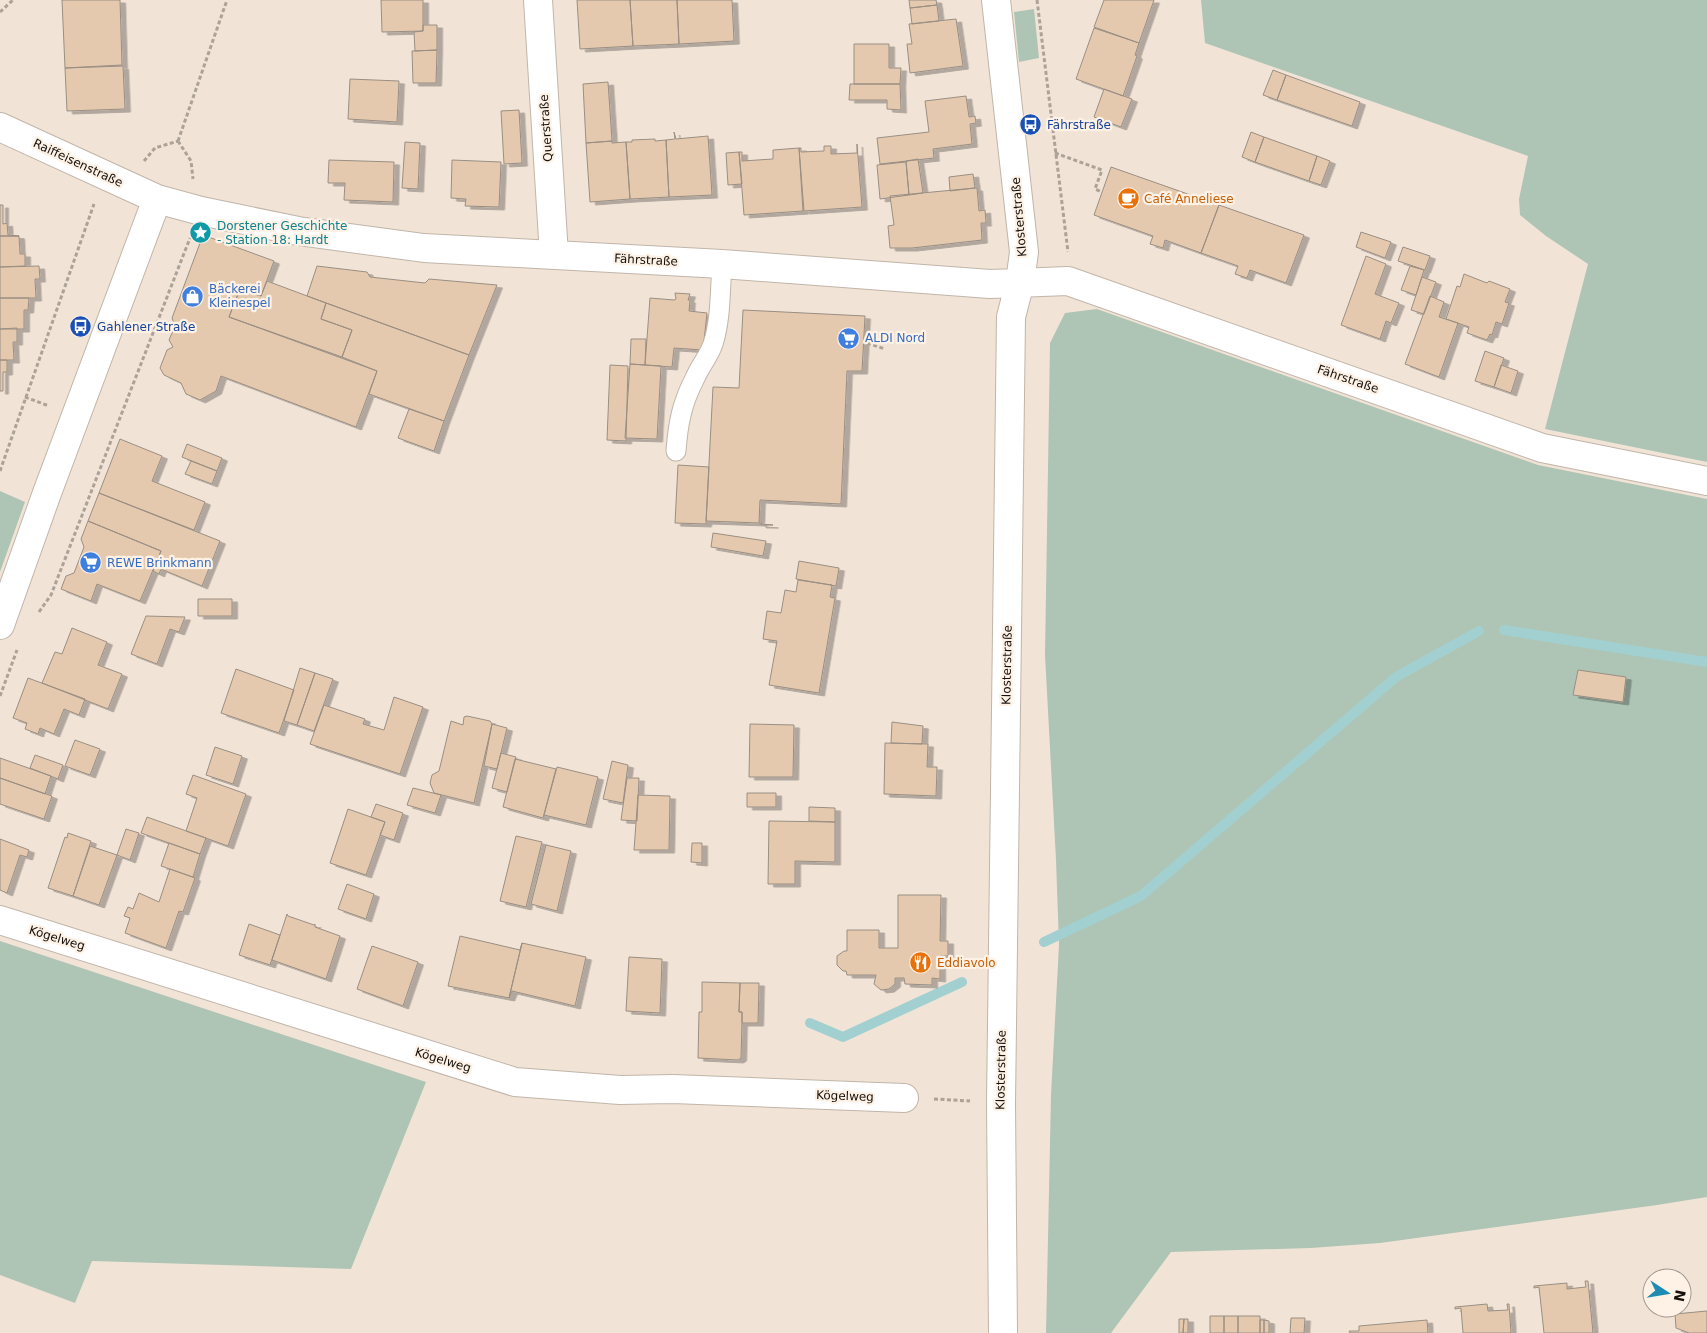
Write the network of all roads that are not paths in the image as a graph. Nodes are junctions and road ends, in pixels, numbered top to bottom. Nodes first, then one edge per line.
1 (538, 0) edge
2 (996, 0) edge
3 (0, 127) edge
4 (157, 199) junction
5 (554, 255) junction
6 (722, 264) junction
7 (1020, 282) junction
8 (676, 451) dead end
9 (1707, 481) edge
10 (0, 625) edge
11 (0, 920) edge
12 (904, 1098) road end
13 (1003, 1333) edge

1 - 5 street, Querstraße
2 - 7 street, Klosterstraße
3 - 4 street, Raiffeisenstraße
4 - 5 street, Fährstraße
4 - 10 street
5 - 6 street, Fährstraße
6 - 7 street, Fährstraße
6 - 8 lane
7 - 9 street, Fährstraße
7 - 13 street, Klosterstraße
11 - 12 street, Kögelweg

